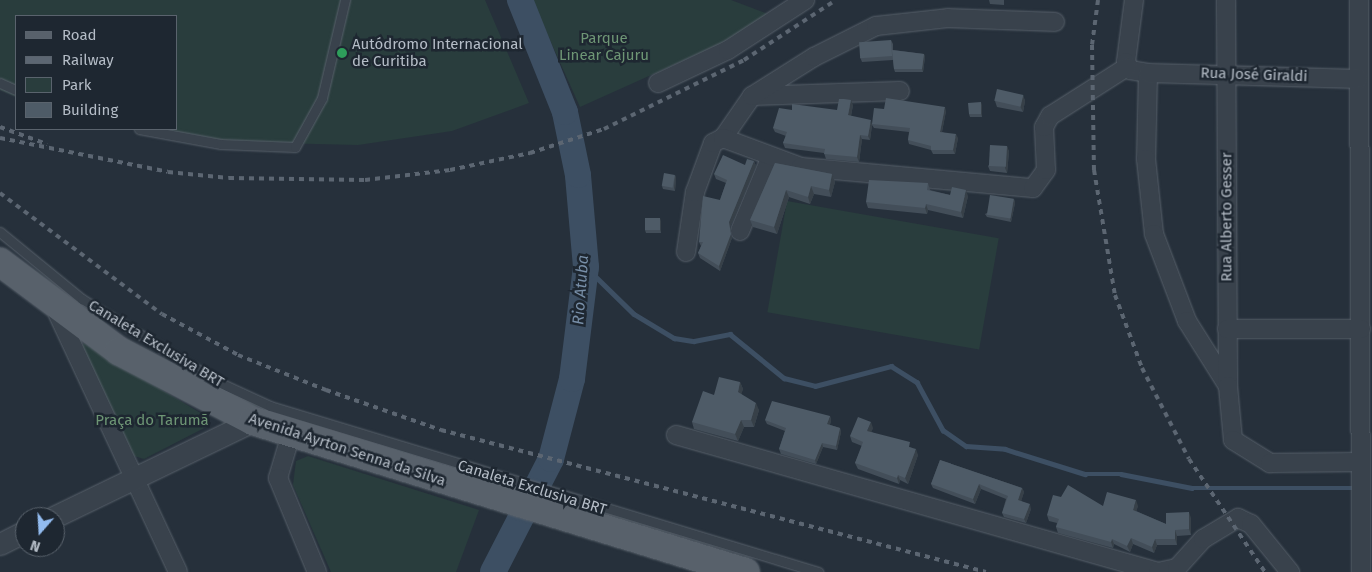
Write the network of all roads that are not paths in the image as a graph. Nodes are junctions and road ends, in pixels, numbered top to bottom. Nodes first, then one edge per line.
1 (345, 0) edge
2 (805, 0) edge
3 (1134, 0) edge
4 (1226, 0) edge
5 (1359, 0) edge
6 (1055, 22) dead end
7 (1127, 67) junction
8 (1148, 73) junction
9 (1226, 73) junction
10 (658, 83) dead end
11 (0, 84) edge
12 (1364, 87) edge
13 (15, 90) edge
14 (900, 91) dead end
15 (752, 96) junction
16 (145, 130) edge
17 (723, 138) junction
18 (770, 159) junction
19 (740, 231) dead end
20 (0, 232) edge
21 (686, 252) dead end
22 (0, 262) edge
23 (54, 306) junction
24 (1227, 329) junction
25 (1361, 329) junction
26 (1228, 386) junction
27 (253, 420) junction
28 (291, 434) junction
29 (676, 436) dead end
30 (1365, 470) edge
31 (441, 471) junction
32 (133, 478) junction
33 (1367, 502) edge
34 (65, 512) edge
35 (590, 515) junction
36 (15, 536) edge
37 (0, 544) edge
38 (178, 572) edge
39 (317, 572) edge
40 (745, 572) edge
41 (818, 572) edge
42 (1290, 572) edge
43 (1361, 572) edge

1 - 16 lane
2 - 10 street
3 - 7 street
4 - 9 street, Rua Alberto Gesser
5 - 12 street
6 - 15 street
7 - 8 street, Rua José Giraldi
7 - 18 street
8 - 9 street, Rua José Giraldi
8 - 26 street
9 - 12 street, Rua José Giraldi
9 - 24 street, Rua Alberto Gesser
11 - 13 lane
12 - 25 street
14 - 15 street
15 - 17 street
17 - 18 street
17 - 21 street
18 - 19 street
20 - 31 lane, Canaleta Exclusiva BRT
22 - 23 main road, Avenida Ayrton Senna da Silva
23 - 27 main road, Avenida Ayrton Senna da Silva
23 - 32 street
24 - 25 street
24 - 26 street, Rua Alberto Gesser
25 - 30 street
26 - 30 street, Rua Alberto Gesser
27 - 28 main road, Avenida Ayrton Senna da Silva
27 - 32 street
28 - 31 main road, Avenida Ayrton Senna da Silva
28 - 39 street
29 - 42 street
30 - 33 street
31 - 35 lane, Canaleta Exclusiva BRT
31 - 35 main road, Avenida Ayrton Senna da Silva
32 - 34 street
32 - 38 street
33 - 43 street
35 - 40 main road, Avenida Ayrton Senna da Silva
35 - 41 lane, Canaleta Exclusiva BRT
36 - 37 street

